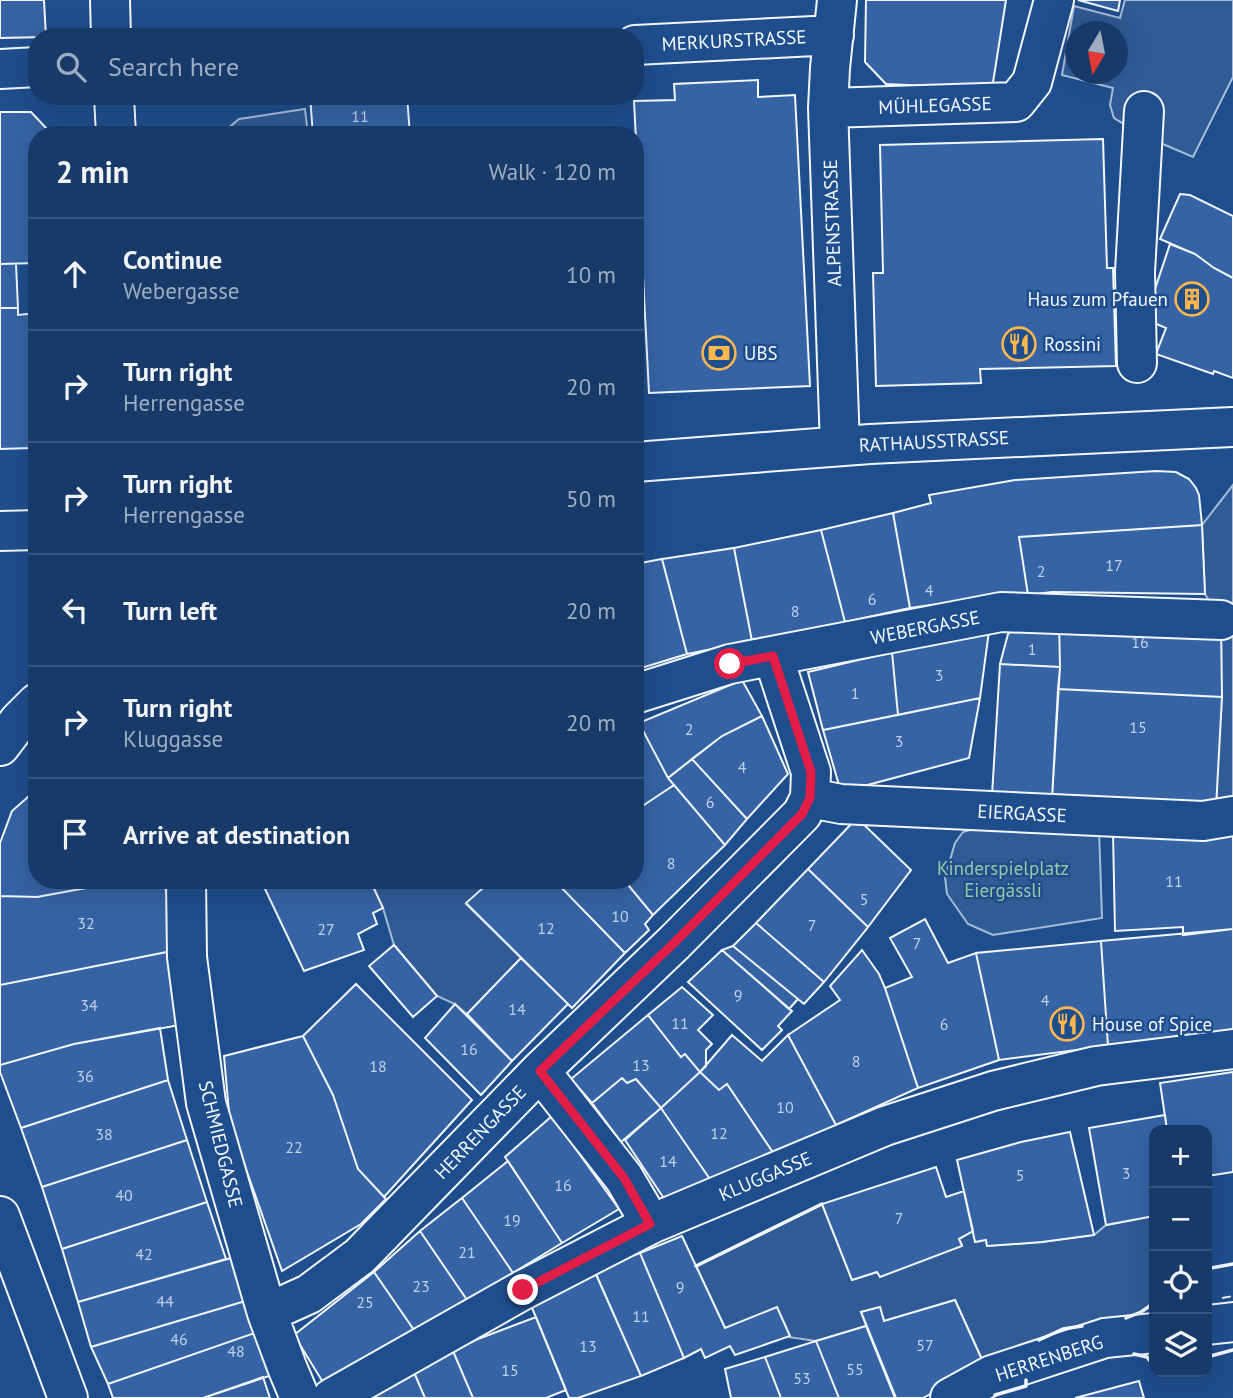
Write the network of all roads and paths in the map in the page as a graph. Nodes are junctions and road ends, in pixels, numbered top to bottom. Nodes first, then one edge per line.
1 (110, 0) edge
2 (1054, 0) edge
3 (836, 18) edge
4 (111, 28) edge
5 (644, 45) edge
6 (28, 67) edge
7 (0, 69) edge
8 (114, 105) edge
9 (828, 108) junction
10 (1144, 111) dead end
11 (116, 126) edge
12 (1137, 363) dead end
13 (1233, 427) edge
14 (840, 446) junction
15 (644, 461) edge
16 (28, 530) edge
17 (0, 531) edge
18 (1221, 620) dead end
19 (773, 656) junction
20 (644, 691) edge
21 (28, 712) edge
22 (0, 746) edge
23 (810, 798) junction
24 (1233, 816) edge
25 (186, 889) edge
26 (1233, 1049) edge
27 (540, 1071) junction
28 (0, 1216) edge
29 (650, 1224) junction
30 (267, 1313) junction
31 (1233, 1322) edge
32 (1212, 1324) edge
33 (1149, 1334) edge
34 (68, 1398) edge
35 (300, 1398) edge
36 (332, 1398) edge
37 (950, 1398) edge

1 - 4 street
2 - 9 street, MÜHLEGASSE
3 - 5 street, MERKURSTRASSE
3 - 9 street, ALPENSTRASSE
6 - 7 street
8 - 11 street
9 - 14 street, ALPENSTRASSE
10 - 12 street
13 - 14 street, RATHAUSSTRASSE
14 - 15 street, RATHAUSSTRASSE
16 - 17 street
18 - 19 street, WEBERGASSE
19 - 20 street, WEBERGASSE
19 - 23 street
21 - 22 street
23 - 24 street, EIERGASSE
23 - 27 street, HERRENGASSE
25 - 30 street, SCHMIEDGASSE
26 - 29 street, KLUGGASSE
27 - 29 street
27 - 30 street, HERRENGASSE
28 - 34 street
29 - 36 street, KLUGGASSE
30 - 35 street, SCHMIEDGASSE
31 - 32 street
33 - 37 street, HERRENBERG

